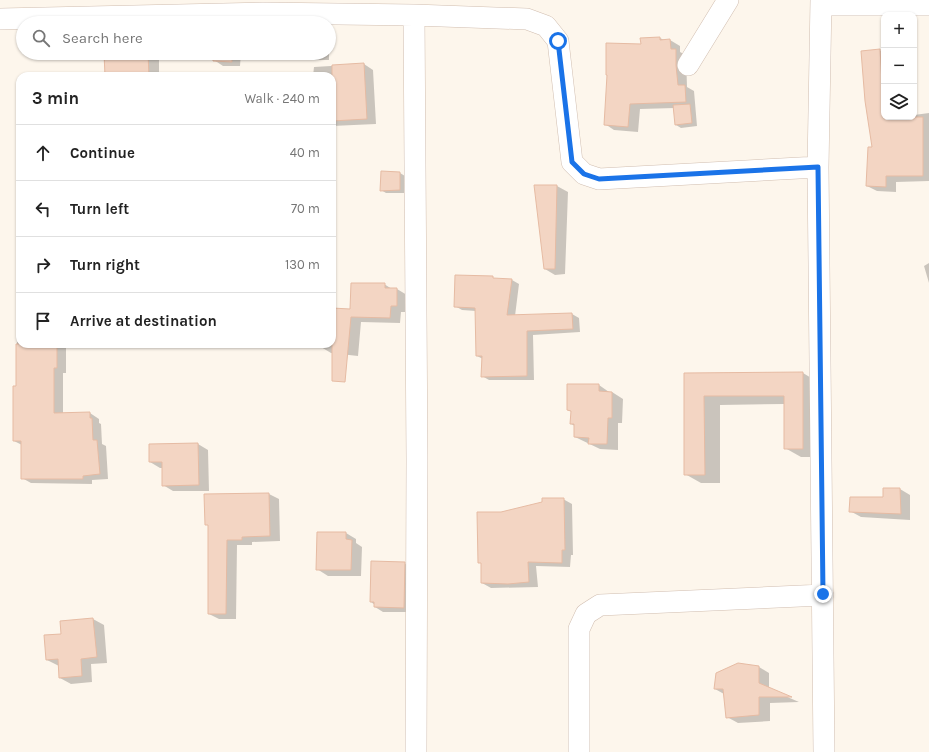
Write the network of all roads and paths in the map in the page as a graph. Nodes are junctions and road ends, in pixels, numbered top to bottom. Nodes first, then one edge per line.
1 (728, 0) edge
2 (821, 2) edge
3 (929, 5) edge
4 (414, 15) junction
5 (132, 16) edge
6 (0, 19) edge
7 (16, 19) edge
8 (688, 65) dead end
9 (818, 167) junction
10 (823, 594) junction
11 (416, 752) edge
12 (579, 752) edge
13 (824, 752) edge

1 - 8 street
2 - 3 street
2 - 9 street
4 - 5 street
4 - 9 street
4 - 11 street
6 - 7 street
9 - 10 street
10 - 12 street
10 - 13 street

